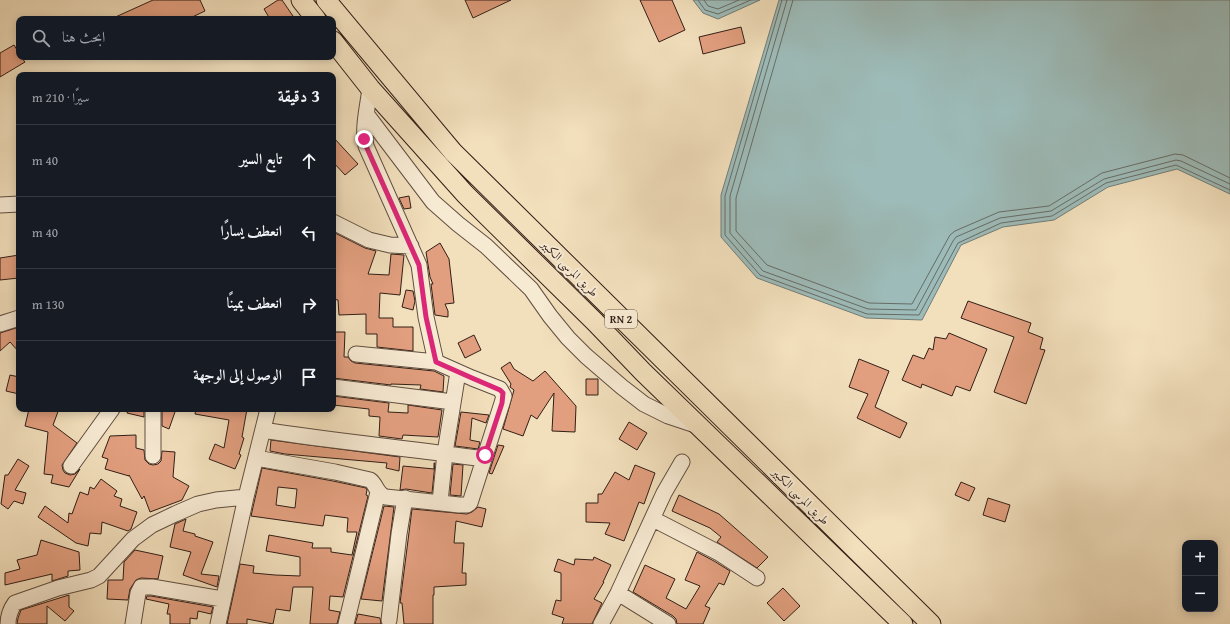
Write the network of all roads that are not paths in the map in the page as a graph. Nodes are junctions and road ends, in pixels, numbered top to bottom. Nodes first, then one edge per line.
1 (301, 0) edge
2 (326, 0) edge
3 (314, 16) edge
4 (336, 45) edge
5 (370, 88) junction
6 (367, 115) junction
7 (16, 204) edge
8 (0, 205) edge
9 (336, 224) edge
10 (411, 246) junction
11 (16, 319) edge
12 (0, 324) edge
13 (356, 354) dead end
14 (436, 362) junction
15 (458, 372) junction
16 (336, 387) edge
17 (453, 402) junction
18 (110, 412) edge
19 (154, 412) edge
20 (267, 412) edge
21 (699, 426) junction
22 (263, 430) junction
23 (445, 453) junction
24 (153, 456) dead end
25 (256, 458) junction
26 (484, 459) junction
27 (682, 462) dead end
28 (71, 466) dead end
29 (378, 492) junction
30 (246, 497) junction
31 (405, 498) junction
32 (440, 502) junction
33 (653, 519) junction
34 (757, 578) dead end
35 (618, 593) junction
36 (222, 598) junction
37 (388, 620) dead end
38 (8, 624) edge
39 (133, 624) edge
40 (218, 624) edge
41 (346, 624) edge
42 (601, 624) edge
43 (668, 624) edge
44 (903, 624) edge
45 (931, 624) edge

1 - 3 main road
2 - 45 main road, طريق المرسى الكبير / RN 2
4 - 5 main road, طريق المرسى الكبير / RN 2
5 - 6 street
5 - 21 main road, طريق المرسى الكبير / RN 2
6 - 10 street
6 - 21 street
7 - 8 street
9 - 10 street
10 - 14 street
11 - 12 street
13 - 14 street
14 - 15 street
15 - 17 street
15 - 26 street
16 - 17 street
17 - 23 street
18 - 28 street
19 - 24 street
20 - 22 street
21 - 44 main road, طريق المرسى الكبير / RN 2
22 - 23 street
22 - 25 street
23 - 26 street
23 - 32 street
25 - 29 street
25 - 30 street
26 - 32 street
27 - 33 street
29 - 31 street
29 - 41 street
30 - 36 street
30 - 38 street
31 - 32 street
31 - 37 street
33 - 34 street
33 - 35 street
35 - 42 street
35 - 43 street
36 - 39 street
36 - 40 street

